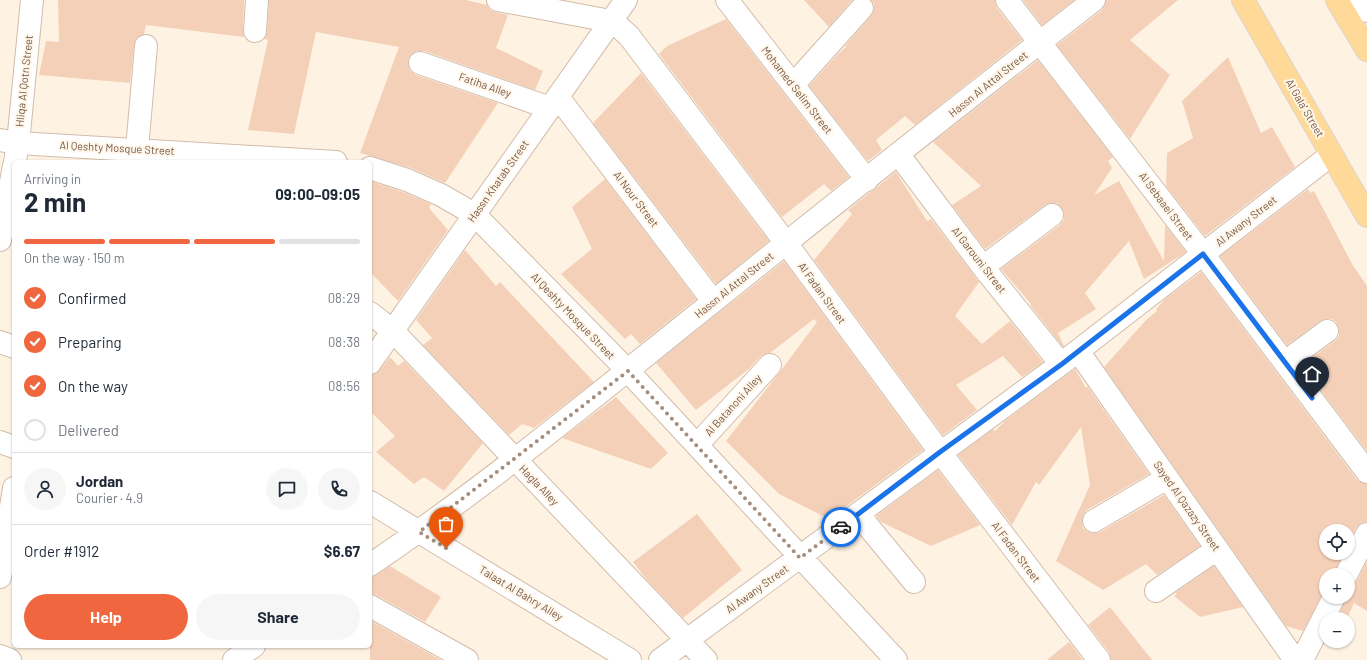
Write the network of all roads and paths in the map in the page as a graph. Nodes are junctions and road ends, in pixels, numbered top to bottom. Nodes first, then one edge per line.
1 (32, 0) edge
2 (257, 0) edge
3 (498, 0) edge
4 (626, 0) edge
5 (727, 0) edge
6 (1007, 0) edge
7 (1094, 0) edge
8 (1243, 0) edge
9 (1337, 0) edge
10 (1361, 0) edge
11 (862, 8) dead end
12 (1367, 11) edge
13 (611, 22) junction
14 (255, 31) dead end
15 (1041, 42) junction
16 (146, 46) dead end
17 (1367, 50) edge
18 (420, 62) dead end
19 (793, 85) junction
20 (554, 102) junction
21 (11, 148) edge
22 (137, 149) junction
23 (899, 155) junction
24 (1331, 155) junction
25 (293, 160) edge
26 (372, 169) edge
27 (12, 177) edge
28 (867, 180) junction
29 (1361, 198) edge
30 (474, 214) junction
31 (1052, 215) dead end
32 (1367, 216) edge
33 (0, 240) edge
34 (12, 242) edge
35 (786, 243) junction
36 (1203, 254) junction
37 (983, 267) junction
38 (713, 301) junction
39 (372, 315) edge
40 (393, 331) junction
41 (1327, 331) dead end
42 (0, 342) edge
43 (12, 346) edge
44 (1070, 358) junction
45 (372, 360) edge
46 (1285, 362) junction
47 (770, 365) dead end
48 (628, 371) junction
49 (0, 442) edge
50 (697, 445) junction
51 (12, 446) edge
52 (940, 452) junction
53 (514, 459) junction
54 (1367, 472) edge
55 (1167, 478) junction
56 (372, 503) edge
57 (12, 507) edge
58 (858, 514) junction
59 (1094, 521) dead end
60 (419, 532) junction
61 (1367, 534) edge
62 (1217, 549) junction
63 (800, 558) junction
64 (372, 564) edge
65 (1350, 568) edge
66 (0, 577) edge
67 (914, 582) dead end
68 (1156, 591) dead end
69 (1330, 604) edge
70 (372, 607) edge
71 (687, 640) junction
72 (438, 652) edge
73 (0, 656) edge
74 (10, 660) edge
75 (467, 660) edge
76 (630, 660) edge
77 (660, 660) edge
78 (706, 660) edge
79 (896, 660) edge
80 (1099, 660) edge
81 (1295, 660) edge
82 (1302, 660) edge

1 - 21 street, Hliqa Al Qotn Street
2 - 14 street
3 - 13 street, Al Fadan Street
4 - 13 street, Hassn Khatab Street
5 - 19 street, Mohamed Selim Street
6 - 15 street, Al Sebaaei Street
7 - 15 street, Hassn Al Attal Street
8 - 24 main road, Al Gala' Street
9 - 17 main road
10 - 12 street
11 - 19 street
13 - 20 street, Hassn Khatab Street
13 - 35 street, Al Fadan Street
15 - 23 street, Hassn Al Attal Street
15 - 36 street, Al Sebaaei Street
16 - 22 street
18 - 20 street, Fatiha Alley
19 - 28 street, Mohamed Selim Street
20 - 30 street, Hassn Khatab Street
20 - 38 street, Al Nour Street
21 - 22 street, Al Qeshty Mosque Street
22 - 25 street, Al Qeshty Mosque Street
23 - 28 street, Hassn Al Attal Street
23 - 37 street, Al Garouni Street
24 - 29 main road, Al Gala' Street
24 - 36 street, Al Awany Street
26 - 30 street, Al Qeshty Mosque Street
27 - 33 street
28 - 35 street, Hassn Al Attal Street
29 - 32 main road, Al Gala' Street
30 - 40 street, Hassn Khatab Street
30 - 48 street, Al Qeshty Mosque Street
31 - 37 street
33 - 34 street
35 - 38 street, Hassn Al Attal Street
35 - 52 street, Al Fadan Street
36 - 44 street, Al Awany Street
36 - 46 street, Al Sebaaei Street
37 - 44 street, Al Garouni Street
38 - 48 street, Hassn Al Attal Street
39 - 40 street, Hagla Alley
40 - 45 street, Hassn Khatab Street
40 - 53 street, Hagla Alley
41 - 46 street
42 - 43 street
44 - 52 street, Al Awany Street
44 - 55 street, Sayed Al Qazazy Street
46 - 54 street, Al Sebaaei Street
47 - 50 street, Al Batanoni Alley
48 - 50 street, Al Qeshty Mosque Street
48 - 53 street, Hassn Al Attal Street
49 - 51 street
50 - 63 street, Al Qeshty Mosque Street
52 - 58 street, Al Awany Street
52 - 80 street, Al Fadan Street
53 - 60 street, Hassn Al Attal Street
53 - 71 street, Hagla Alley
55 - 59 street
55 - 62 street, Sayed Al Qazazy Street
56 - 60 street, Talaat Al Bahry Alley
57 - 66 street
58 - 63 street, Al Awany Street
58 - 67 street
60 - 64 street, Hassn Al Attal Street
60 - 76 street, Talaat Al Bahry Alley
61 - 65 street
62 - 68 street
62 - 81 street, Sayed Al Qazazy Street
63 - 71 street, Al Awany Street
63 - 79 street, Al Qeshty Mosque Street
69 - 82 street
70 - 72 street
71 - 77 street, Al Awany Street
71 - 78 street, Hagla Alley
72 - 75 street
73 - 74 street

